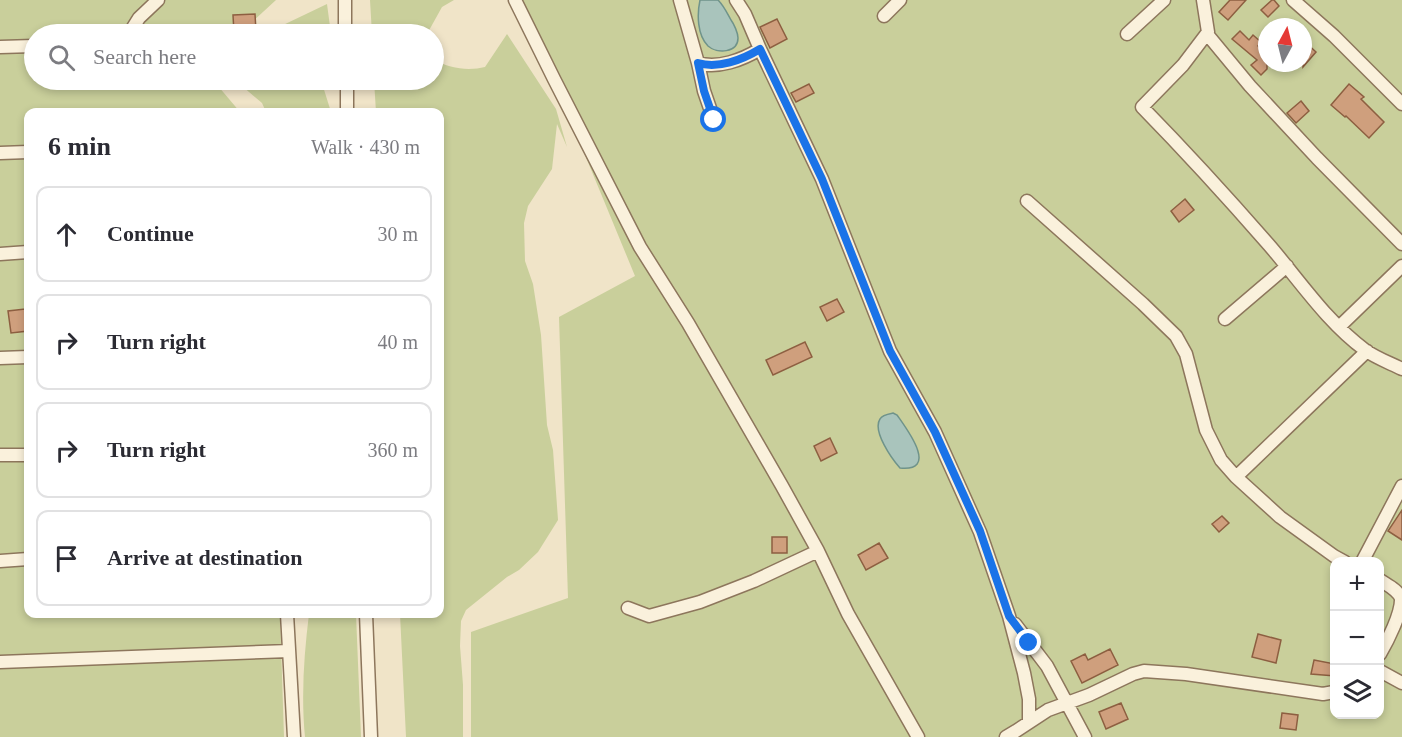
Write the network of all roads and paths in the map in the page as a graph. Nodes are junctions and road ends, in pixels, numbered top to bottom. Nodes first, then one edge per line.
1 (158, 0) edge
2 (345, 0) edge
3 (515, 0) edge
4 (680, 0) edge
5 (736, 0) edge
6 (900, 0) edge
7 (1164, 0) edge
8 (1203, 0) edge
9 (1293, 0) edge
10 (884, 16) dead end
11 (135, 24) edge
12 (345, 24) edge
13 (1127, 34) dead end
14 (1207, 34) junction
15 (24, 46) edge
16 (0, 47) edge
17 (760, 49) junction
18 (698, 63) junction
19 (347, 90) edge
20 (1402, 104) edge
21 (347, 108) edge
22 (714, 120) dead end
23 (24, 152) edge
24 (0, 153) edge
25 (1027, 201) dead end
26 (1402, 244) edge
27 (24, 252) edge
28 (0, 254) edge
29 (1287, 266) junction
30 (1402, 266) edge
31 (1225, 319) dead end
32 (1339, 327) junction
33 (1367, 351) junction
34 (24, 357) edge
35 (0, 358) edge
36 (1402, 369) edge
37 (24, 454) edge
38 (0, 455) edge
39 (1236, 477) junction
40 (1402, 486) edge
41 (818, 551) junction
42 (1336, 557) edge
43 (1364, 557) edge
44 (24, 559) edge
45 (0, 561) edge
46 (1384, 582) edge
47 (628, 608) dead end
48 (1009, 616) junction
49 (287, 618) edge
50 (366, 618) edge
51 (1384, 647) edge
52 (289, 651) junction
53 (0, 662) edge
54 (1384, 673) edge
55 (1402, 683) edge
56 (1330, 693) edge
57 (1068, 702) junction
58 (1029, 722) junction
59 (294, 737) edge
60 (371, 737) edge
61 (918, 737) edge
62 (1006, 737) edge
63 (1085, 737) edge

1 - 11 street
2 - 12 street
3 - 41 street
4 - 18 street
5 - 17 street
6 - 10 street
7 - 13 street
8 - 14 street
9 - 20 street
14 - 26 street
14 - 29 street
15 - 16 street
17 - 18 street
17 - 48 street
18 - 22 street
19 - 21 street
23 - 24 street
25 - 39 street
27 - 28 street
29 - 31 street
29 - 32 street
30 - 32 street
32 - 33 street
33 - 36 street
33 - 39 street
34 - 35 street
37 - 38 street
39 - 42 street
40 - 43 street
41 - 47 street
41 - 61 street
44 - 45 street
46 - 51 street
48 - 57 street
48 - 58 street
49 - 52 street
50 - 60 street
52 - 53 street
52 - 59 street
54 - 55 street
56 - 57 street
57 - 58 street
57 - 63 street
58 - 62 street

